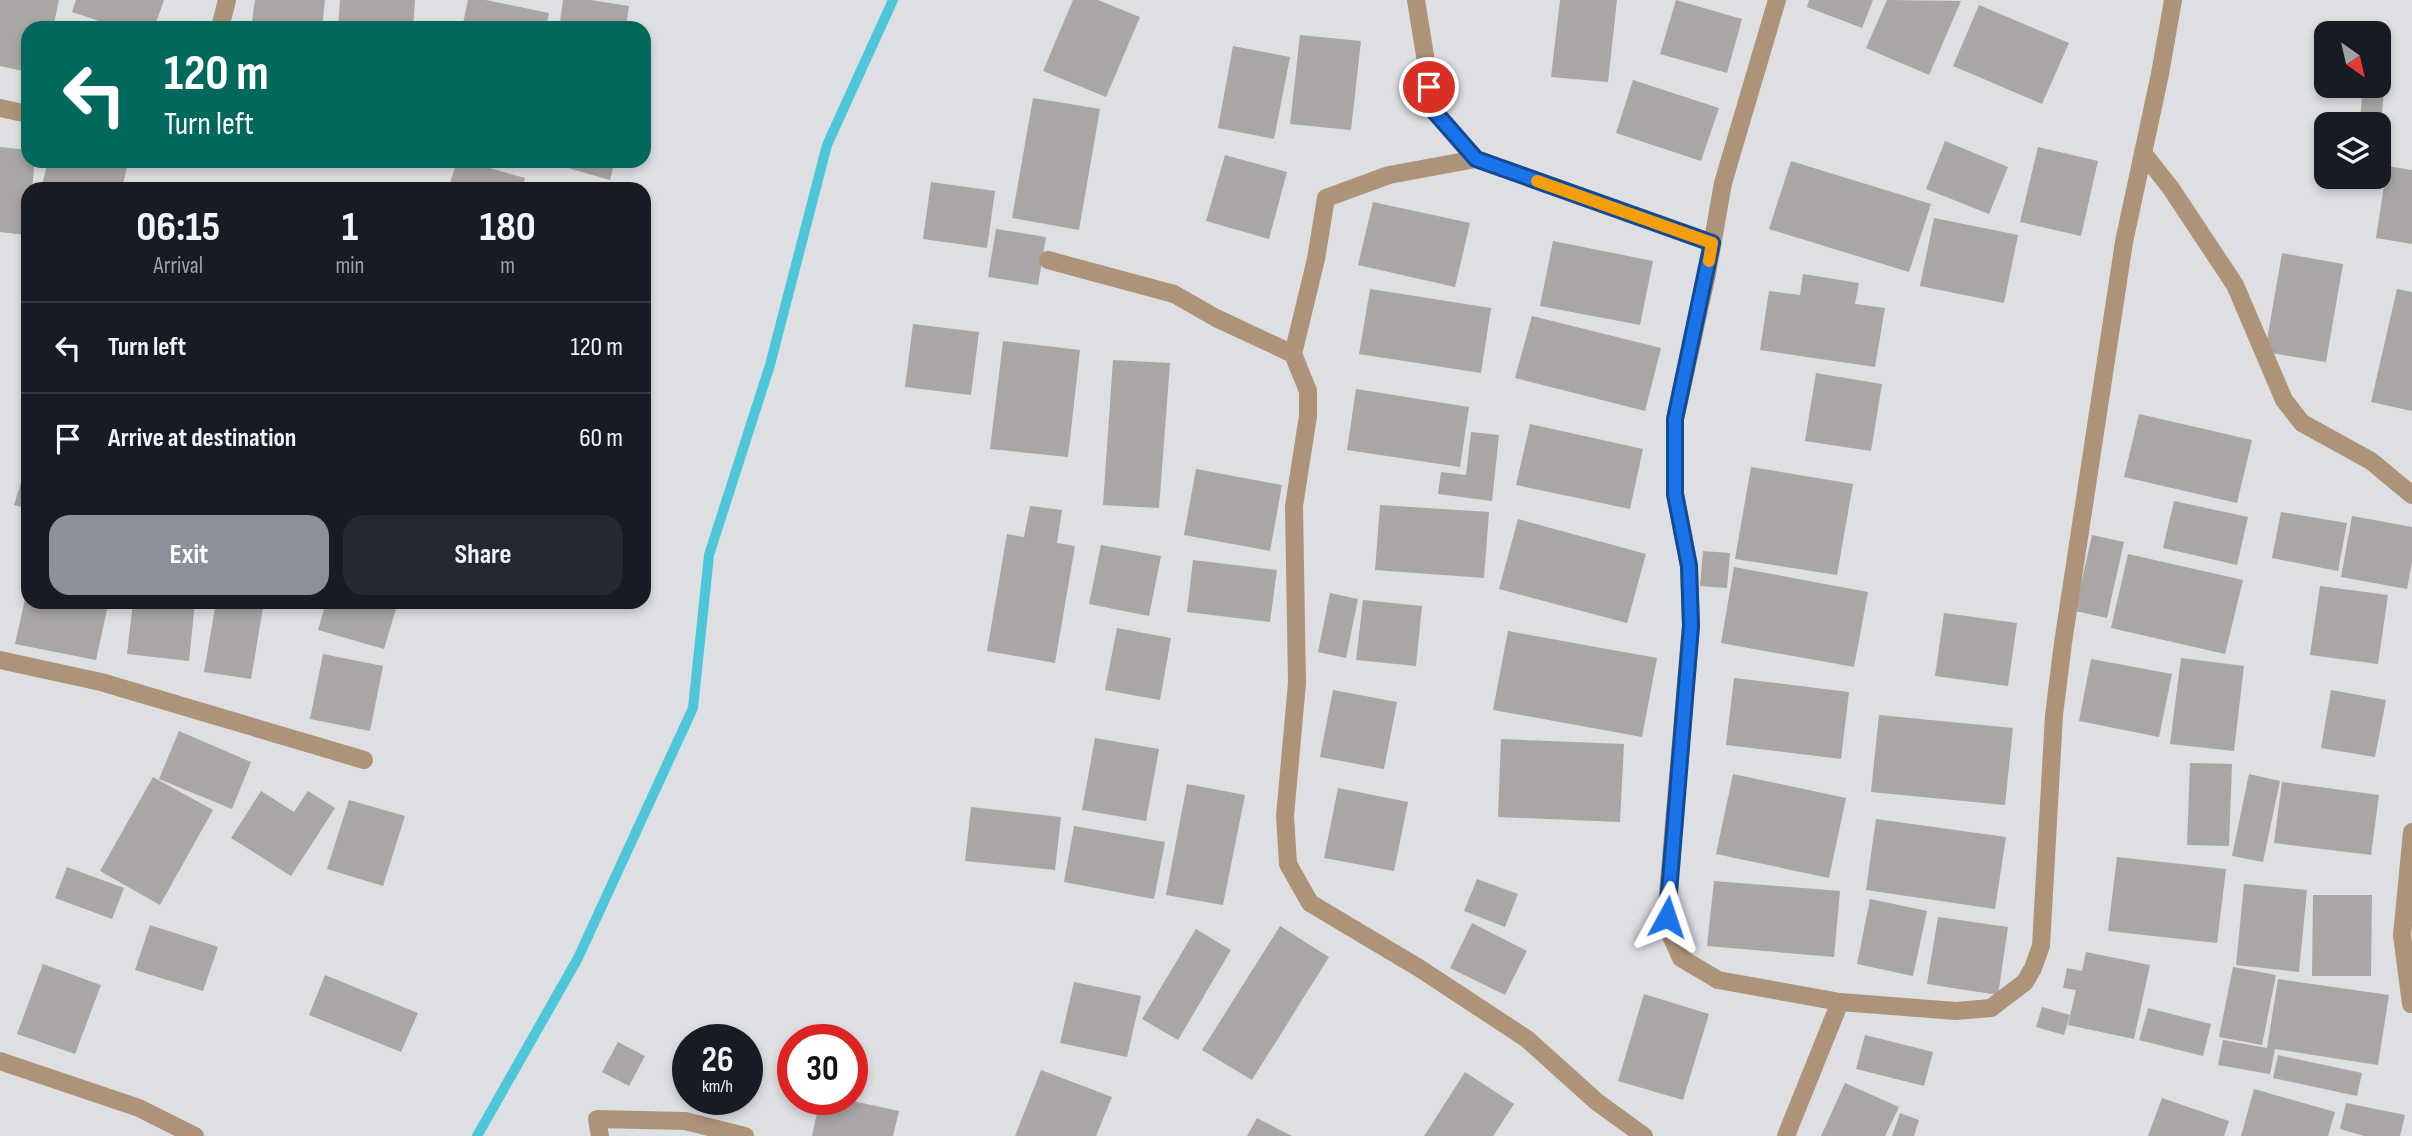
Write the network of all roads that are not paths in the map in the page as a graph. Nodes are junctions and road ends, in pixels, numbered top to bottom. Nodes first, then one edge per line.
1 (227, 0) edge
2 (1416, 0) edge
3 (1777, 0) edge
4 (2173, 0) edge
5 (222, 21) edge
6 (0, 108) edge
7 (21, 112) edge
8 (2143, 153) junction
9 (1476, 159) junction
10 (1712, 243) junction
11 (1048, 260) dead end
12 (1293, 354) junction
13 (2412, 495) edge
14 (0, 660) edge
15 (364, 760) dead end
16 (2412, 832) edge
17 (1840, 1002) junction
18 (2412, 1004) edge
19 (0, 1061) edge
20 (195, 1136) edge
21 (600, 1136) edge
22 (745, 1136) edge
23 (1644, 1136) edge
24 (1786, 1136) edge

1 - 5 street
2 - 9 street
3 - 10 street
4 - 8 street
6 - 7 street
8 - 13 street
8 - 17 street
9 - 10 street
9 - 12 street
10 - 17 street
11 - 12 street
12 - 23 street
14 - 15 street
16 - 18 street
17 - 24 street
19 - 20 street
21 - 22 street

